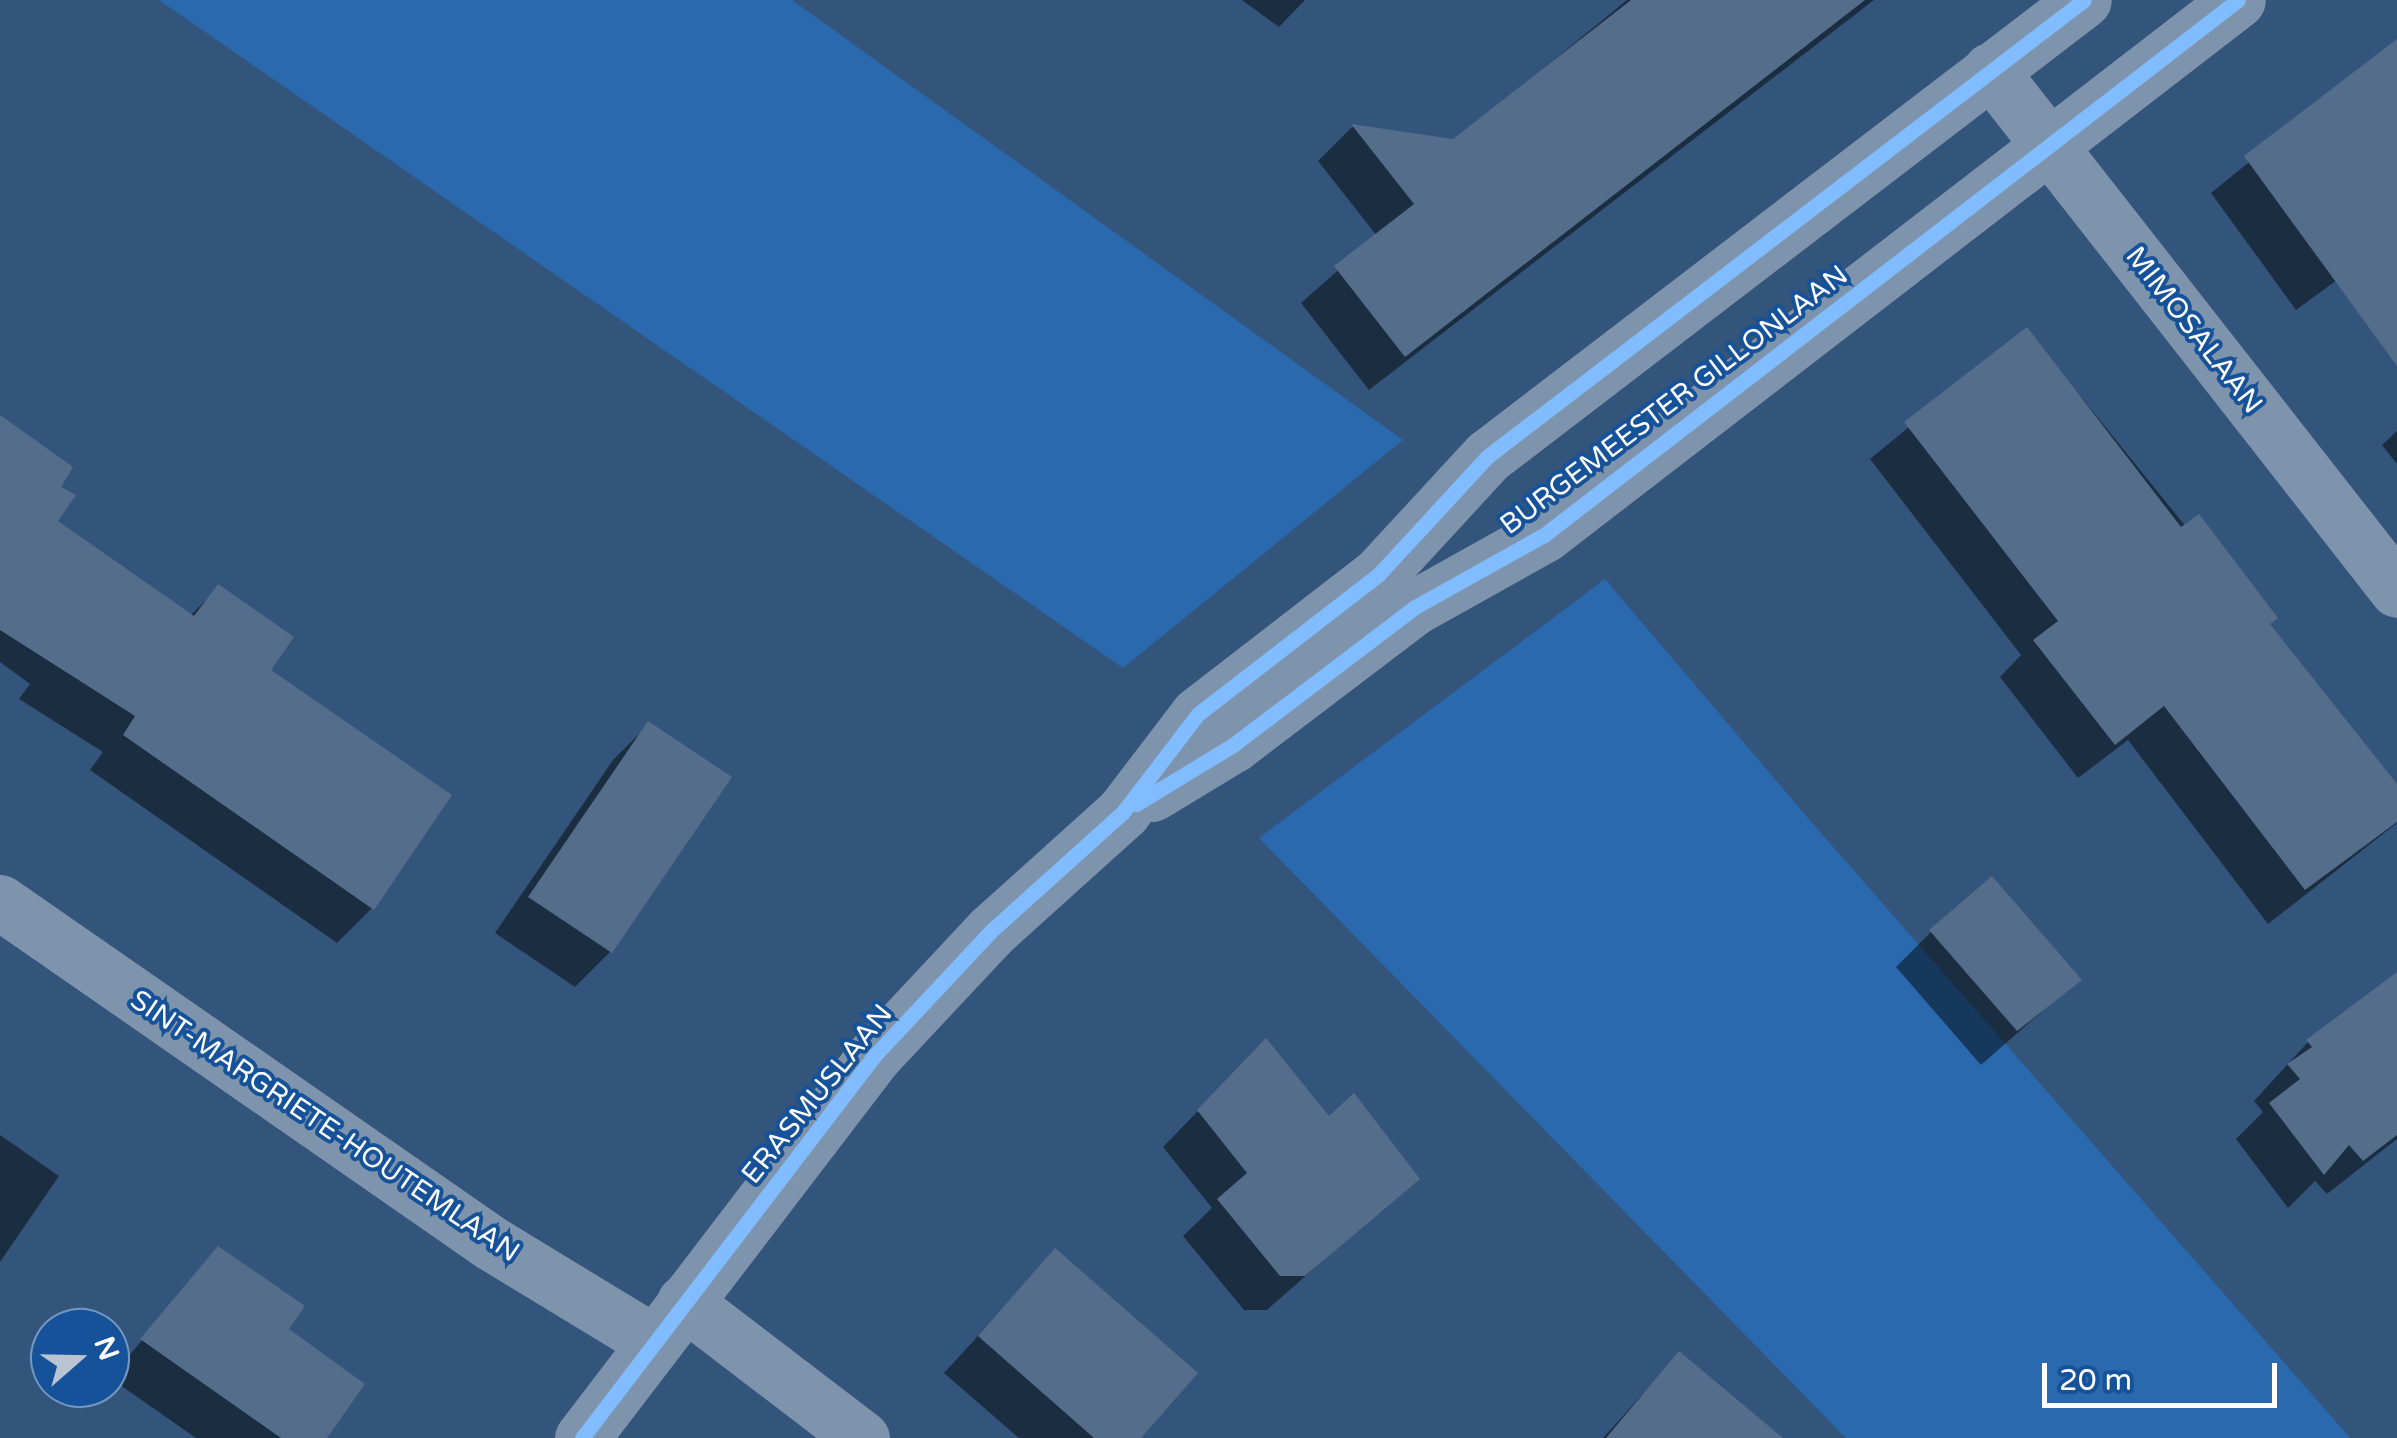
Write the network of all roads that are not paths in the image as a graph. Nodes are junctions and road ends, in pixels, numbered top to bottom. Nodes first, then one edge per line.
1 (2084, 0) edge
2 (2238, 0) edge
3 (1990, 70) junction
4 (2050, 145) junction
5 (2397, 590) edge
6 (1123, 812) junction
7 (0, 902) edge
8 (669, 1322) junction
9 (582, 1438) edge
10 (862, 1438) edge

1 - 3 street
2 - 4 street, BURGEMEESTER GILLONLAAN
3 - 4 street, MIMOSALAAN
3 - 6 street
4 - 5 street, MIMOSALAAN
4 - 6 street, BURGEMEESTER GILLONLAAN
6 - 8 street, ERASMUSLAAN
7 - 8 street, SINT-MARGRIETE-HOUTEMLAAN
8 - 9 street, ERASMUSLAAN
8 - 10 street, SINT-MARGRIETE-HOUTEMLAAN

